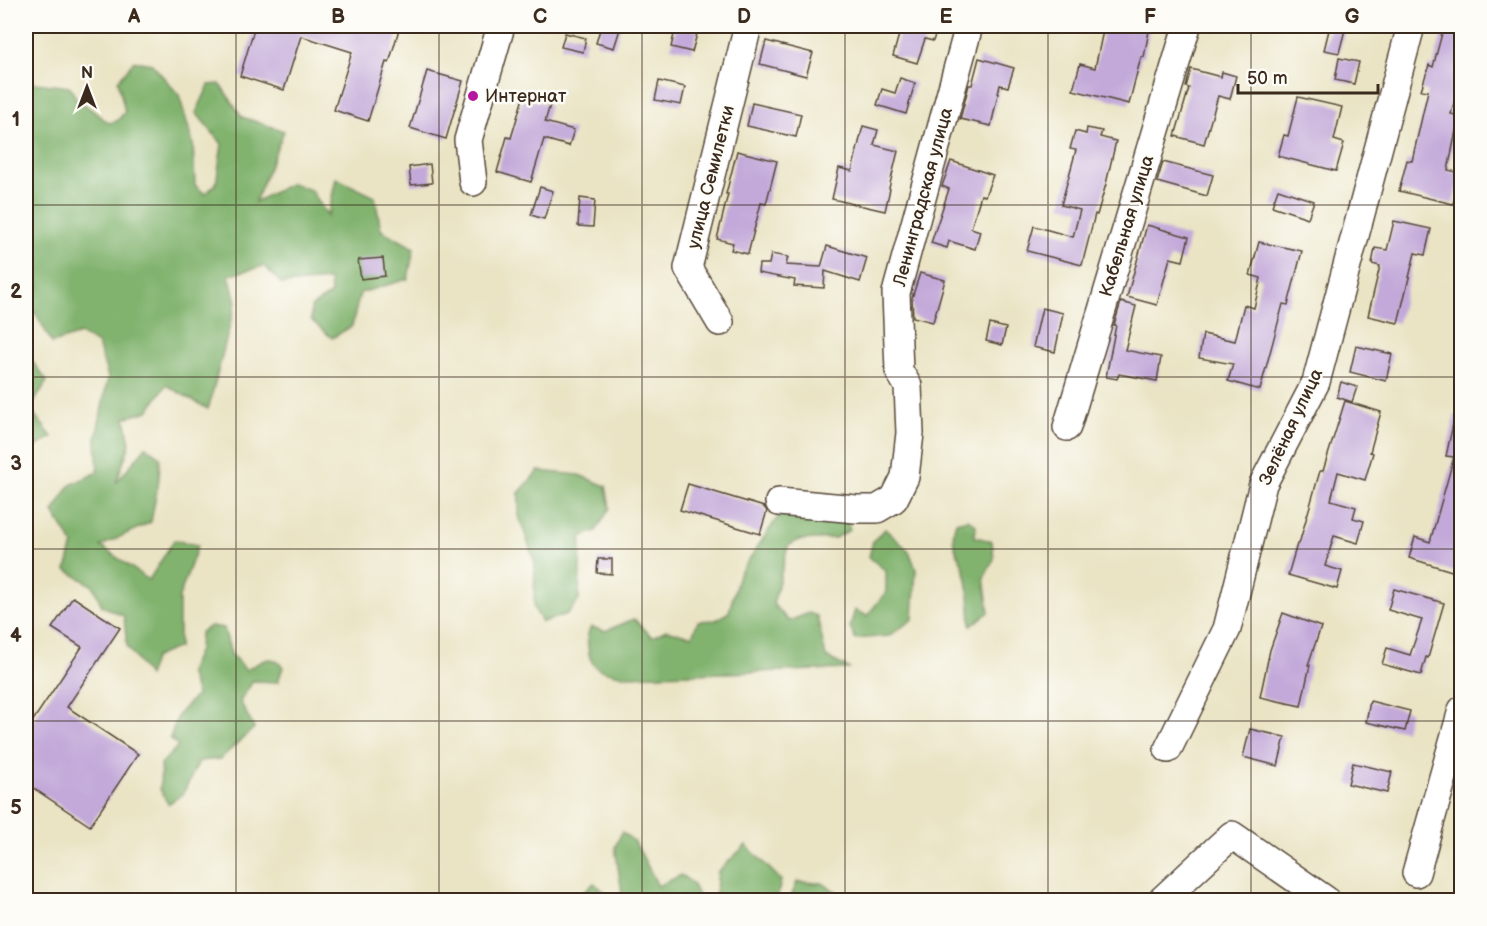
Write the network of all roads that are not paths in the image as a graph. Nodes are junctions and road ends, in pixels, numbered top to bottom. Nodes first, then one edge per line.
1 (501, 26) edge
2 (748, 26) edge
3 (969, 26) edge
4 (1187, 26) edge
5 (1411, 26) edge
6 (472, 182) dead end
7 (720, 322) dead end
8 (1067, 427) dead end
9 (779, 502) dead end
10 (1461, 710) edge
11 (1168, 749) dead end
12 (1416, 873) dead end
13 (1162, 900) edge
14 (1326, 900) edge

1 - 6 street
2 - 7 street, улица Семилетки
3 - 9 street, Ленинградская улица
4 - 8 street, Кабельная улица
5 - 11 street, Зелёная улица
10 - 12 street
13 - 14 street

